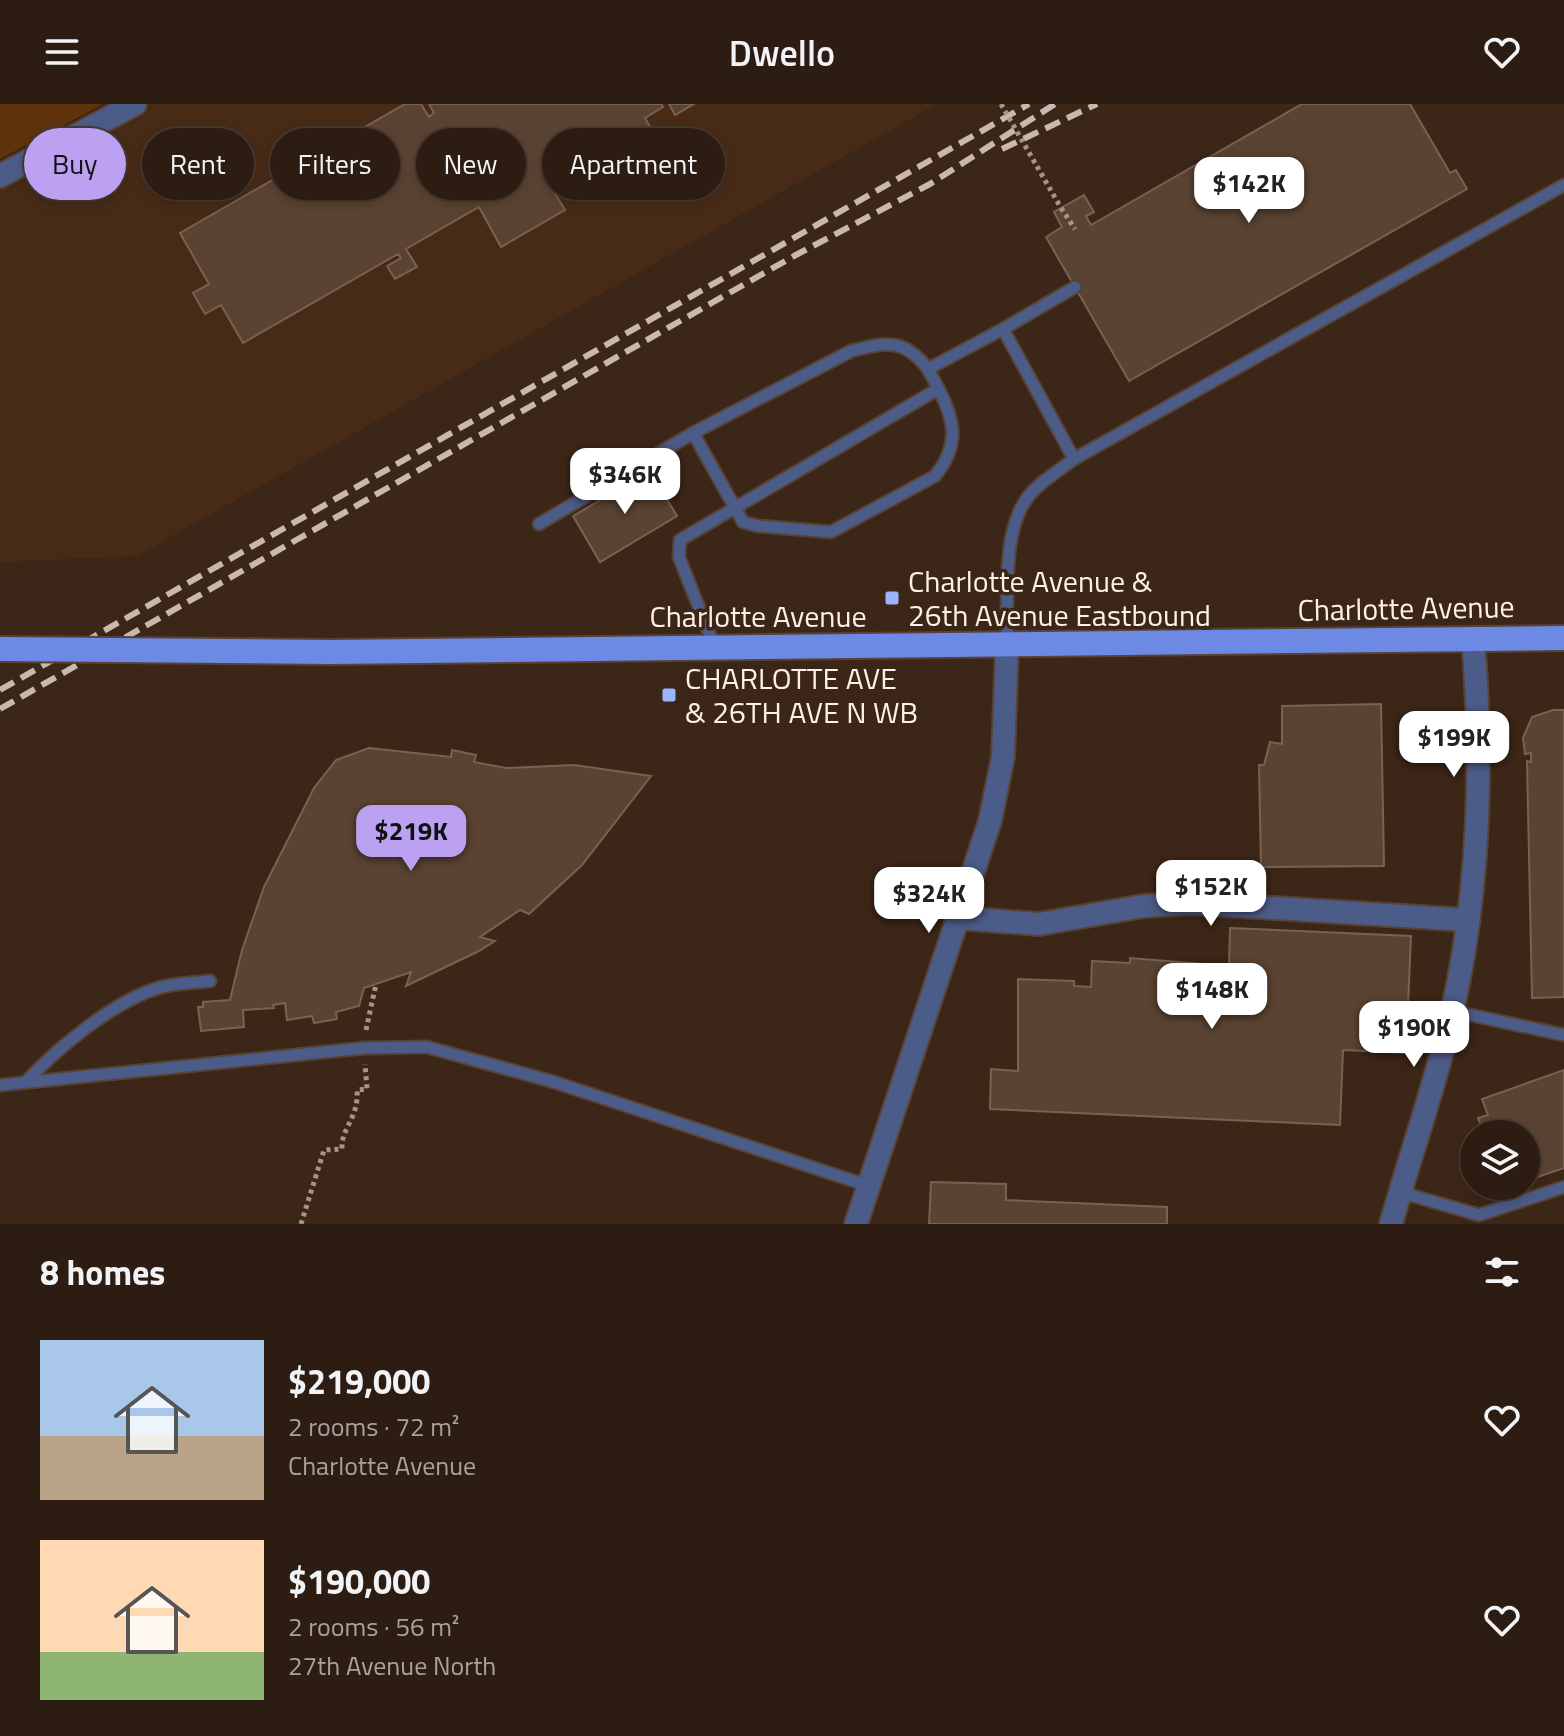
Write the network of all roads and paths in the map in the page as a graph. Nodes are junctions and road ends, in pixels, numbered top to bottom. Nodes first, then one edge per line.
1 (135, 104) edge
2 (1001, 104) edge
3 (0, 176) edge
4 (1564, 185) edge
5 (1075, 229) dead end
6 (1075, 287) dead end
7 (1003, 329) junction
8 (928, 369) junction
9 (938, 389) junction
10 (693, 433) junction
11 (1074, 459) junction
12 (733, 506) junction
13 (539, 524) dead end
14 (1564, 638) edge
15 (1473, 639) junction
16 (1007, 646) junction
17 (0, 649) edge
18 (715, 649) junction
19 (958, 918) junction
20 (1468, 920) junction
21 (210, 981) dead end
22 (376, 984) dead end
23 (1452, 1011) junction
24 (1564, 1035) edge
25 (364, 1048) junction
26 (26, 1082) junction
27 (0, 1085) edge
28 (869, 1186) junction
29 (1564, 1187) edge
30 (1400, 1192) junction
31 (301, 1224) edge
32 (856, 1224) edge
33 (1391, 1224) edge

1 - 3 street
2 - 5 path, bridge
4 - 11 lane
6 - 7 lane
7 - 8 lane
7 - 11 lane
8 - 9 lane
8 - 10 lane
9 - 12 lane
9 - 12 lane
10 - 12 lane
10 - 13 lane
11 - 16 lane
12 - 18 lane
14 - 15 main road, Charlotte Avenue
15 - 16 main road, Charlotte Avenue
15 - 20 street
16 - 18 main road, Charlotte Avenue
16 - 19 street
17 - 18 main road, Charlotte Avenue, bridge
19 - 20 street
19 - 28 street
20 - 23 street
21 - 26 lane
22 - 25 path
23 - 24 lane
23 - 30 street
25 - 26 lane
25 - 28 lane
25 - 31 path
26 - 27 lane
28 - 32 street
29 - 30 lane
30 - 33 street

